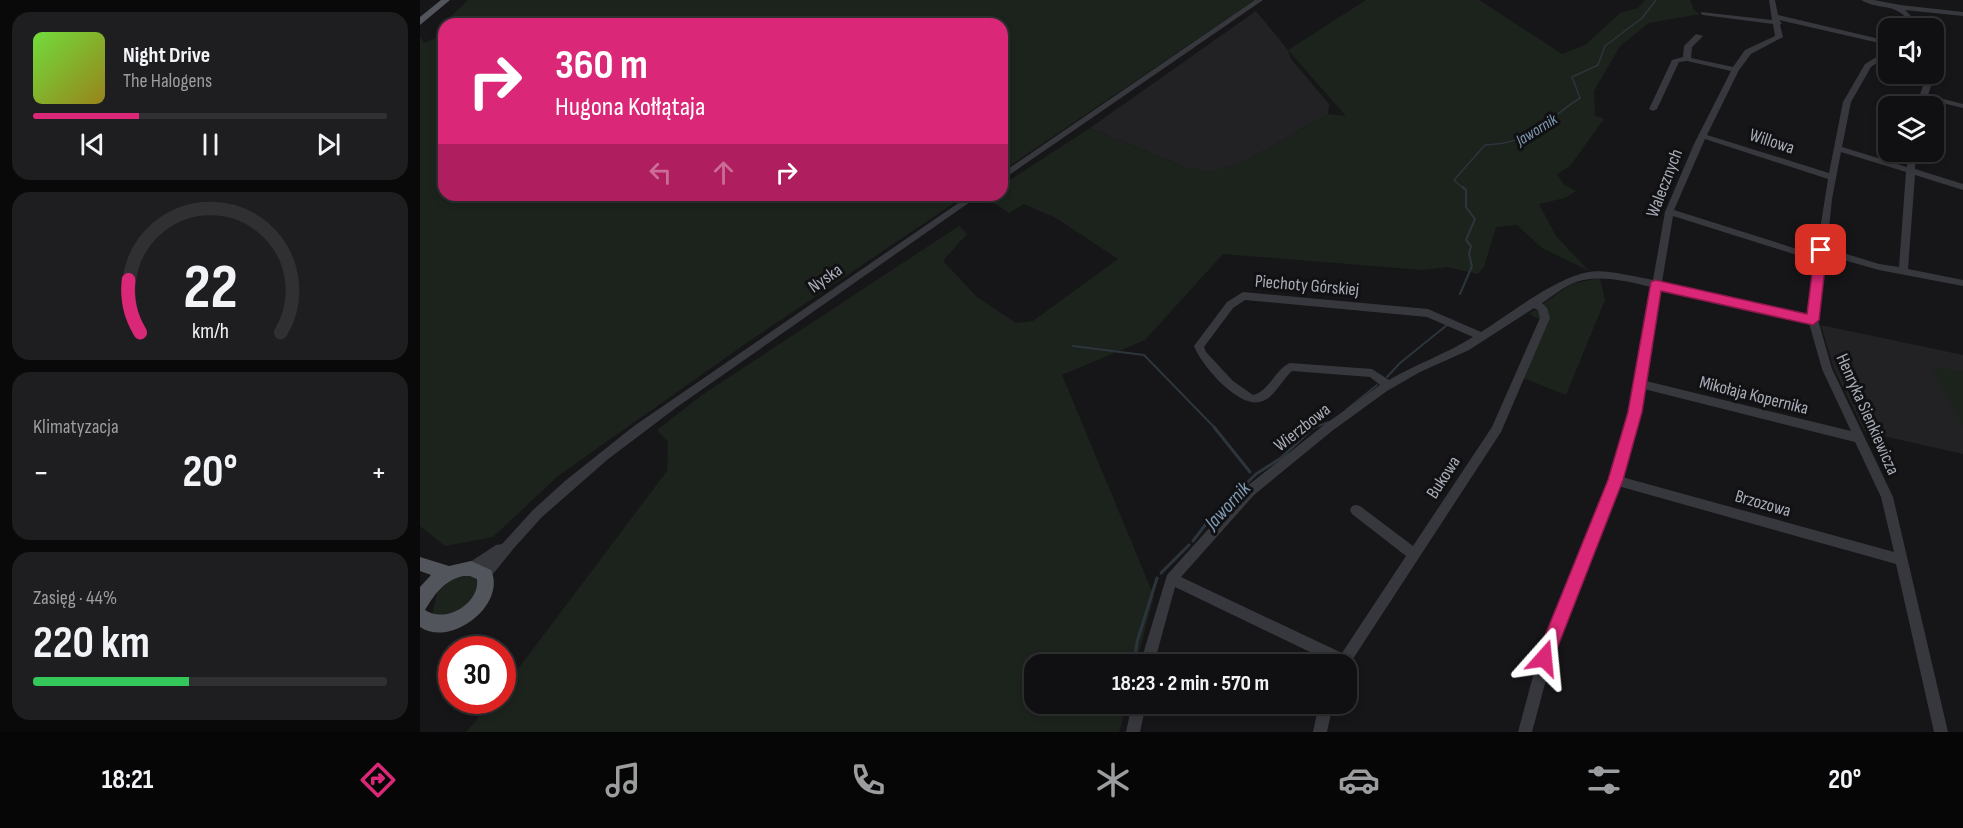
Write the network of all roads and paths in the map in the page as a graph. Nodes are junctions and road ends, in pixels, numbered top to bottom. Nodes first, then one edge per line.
1 (446, 0) edge
2 (1260, 0) edge
3 (1772, 0) edge
4 (1864, 0) edge
5 (1889, 0) edge
6 (1904, 0) edge
7 (1898, 8) junction
8 (1703, 13) dead end
9 (1963, 14) edge
10 (1910, 18) edge
11 (1777, 21) junction
12 (420, 22) edge
13 (1699, 36) dead end
14 (1878, 41) edge
15 (1878, 58) edge
16 (1687, 59) junction
17 (1735, 70) junction
18 (1927, 84) edge
19 (1923, 96) edge
20 (1944, 101) edge
21 (1963, 106) edge
22 (1653, 109) dead end
23 (1703, 136) junction
24 (1837, 148) junction
25 (1912, 162) edge
26 (1911, 172) junction
27 (1008, 173) edge
28 (1832, 177) junction
29 (1963, 187) edge
30 (967, 201) edge
31 (1669, 212) junction
32 (1821, 255) junction
33 (1903, 271) junction
34 (1963, 283) edge
35 (1655, 285) junction
36 (1534, 302) junction
37 (1813, 320) junction
38 (1482, 337) junction
39 (1640, 384) junction
40 (1389, 385) junction
41 (1860, 438) junction
42 (1616, 480) junction
43 (1356, 510) dead end
44 (1414, 554) junction
45 (1901, 560) junction
46 (420, 564) edge
47 (478, 571) junction
48 (448, 573) junction
49 (1171, 579) junction
50 (423, 589) edge
51 (427, 620) edge
52 (420, 635) edge
53 (1150, 654) edge
54 (1325, 654) edge
55 (1349, 654) edge
56 (1136, 714) edge
57 (1324, 714) edge
58 (1133, 732) edge
59 (1320, 732) edge
60 (1525, 732) edge
61 (1941, 732) edge

1 - 12 main road
2 - 27 street
3 - 11 street
4 - 7 street
5 - 7 street
6 - 7 street
7 - 9 street
7 - 10 street
8 - 11 street
11 - 14 street
11 - 17 street, Walecznych
13 - 16 street
15 - 24 street, Henryka Sienkiewicza
16 - 17 street
16 - 22 street
17 - 23 street, Walecznych
18 - 19 street
20 - 21 street
23 - 28 street, Willowa
23 - 31 street, Walecznych
24 - 26 street
24 - 28 street, Henryka Sienkiewicza
25 - 26 street
26 - 29 street
26 - 33 street
28 - 32 street, Henryka Sienkiewicza
30 - 47 street, Nyska
31 - 32 street
31 - 35 street, Walecznych
32 - 33 street
32 - 37 street, Henryka Sienkiewicza
33 - 34 street
35 - 36 street, Wierzbowa
35 - 37 street, Wierzbowa
35 - 39 street, Walecznych
36 - 38 street, Wierzbowa
36 - 44 street, Bukowa
37 - 41 street, Henryka Sienkiewicza
38 - 40 street, Wierzbowa
38 - 40 street, Piechoty Górskiej
39 - 41 street, Mikołaja Kopernika
39 - 42 street, Walecznych
40 - 49 street, Wierzbowa
41 - 45 street, Henryka Sienkiewicza
42 - 45 street, Brzozowa
42 - 60 street, Walecznych
43 - 44 street
44 - 55 street, Bukowa
45 - 61 street, Henryka Sienkiewicza
46 - 48 main road
47 - 48 main road
47 - 51 main road
48 - 50 main road
49 - 53 street
49 - 54 street
51 - 52 main road
56 - 58 street
57 - 59 street

